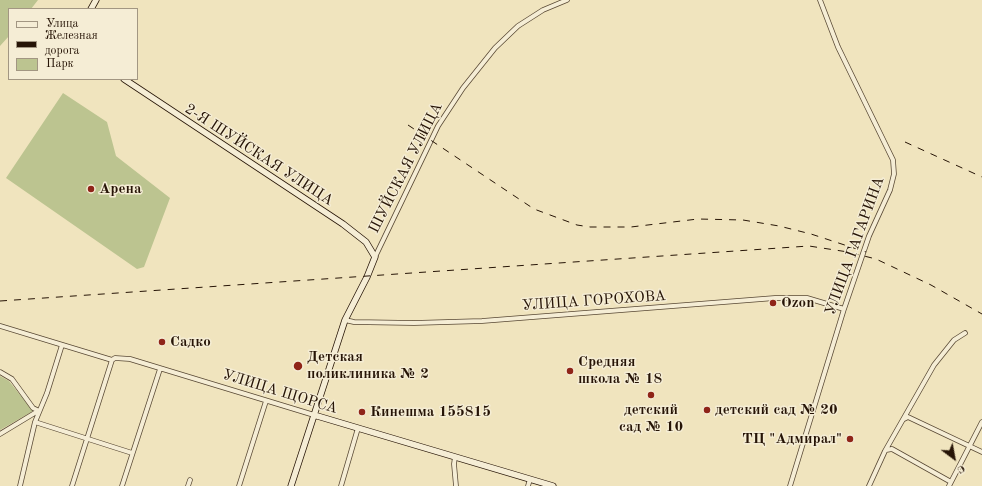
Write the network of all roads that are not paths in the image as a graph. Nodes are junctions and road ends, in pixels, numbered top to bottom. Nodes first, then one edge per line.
1 (567, 0) edge
2 (820, 0) edge
3 (126, 80) edge
4 (375, 257) junction
5 (844, 309) junction
6 (345, 320) junction
7 (0, 326) edge
8 (965, 333) dead end
9 (62, 345) junction
10 (112, 360) junction
11 (160, 369) junction
12 (0, 372) edge
13 (266, 401) junction
14 (39, 411) junction
15 (314, 415) junction
16 (904, 419) junction
17 (35, 422) junction
18 (982, 422) edge
19 (358, 428) junction
20 (0, 434) edge
21 (87, 439) junction
22 (970, 446) junction
23 (886, 450) junction
24 (982, 452) edge
25 (132, 453) junction
26 (455, 457) junction
27 (530, 479) junction
28 (190, 480) dead end
29 (950, 484) edge
30 (20, 486) edge
31 (72, 486) edge
32 (122, 486) edge
33 (188, 486) edge
34 (239, 486) edge
35 (291, 486) edge
36 (340, 486) edge
37 (456, 486) edge
38 (528, 486) edge
39 (553, 486) edge
40 (790, 486) edge
41 (869, 486) edge

1 - 4 street, ШУЙСКАЯ УЛИЦА
2 - 5 street, УЛИЦА ГАГАРИНА
3 - 4 street, 2-Я ШУЙСКАЯ УЛИЦА
4 - 6 street
5 - 6 street, УЛИЦА ГОРОХОВА
5 - 40 street, УЛИЦА ГАГАРИНА
6 - 15 street
7 - 9 street, УЛИЦА ЩОРСА
8 - 16 street
9 - 10 street, УЛИЦА ЩОРСА
9 - 14 street
10 - 11 street, УЛИЦА ЩОРСА
10 - 21 street
11 - 13 street, УЛИЦА ЩОРСА
11 - 25 street
12 - 14 street
13 - 15 street, УЛИЦА ЩОРСА
13 - 34 street
14 - 17 street
14 - 20 street
15 - 19 street, УЛИЦА ЩОРСА
15 - 35 street
16 - 22 street
16 - 23 street
17 - 21 street
17 - 30 street
18 - 22 street
19 - 26 street, УЛИЦА ЩОРСА
19 - 36 street
21 - 25 street
21 - 31 street
22 - 24 street
22 - 29 street
23 - 29 street
23 - 41 street
25 - 32 street
26 - 27 street, УЛИЦА ЩОРСА
26 - 37 street
27 - 38 street
27 - 39 street, УЛИЦА ЩОРСА
28 - 33 street

